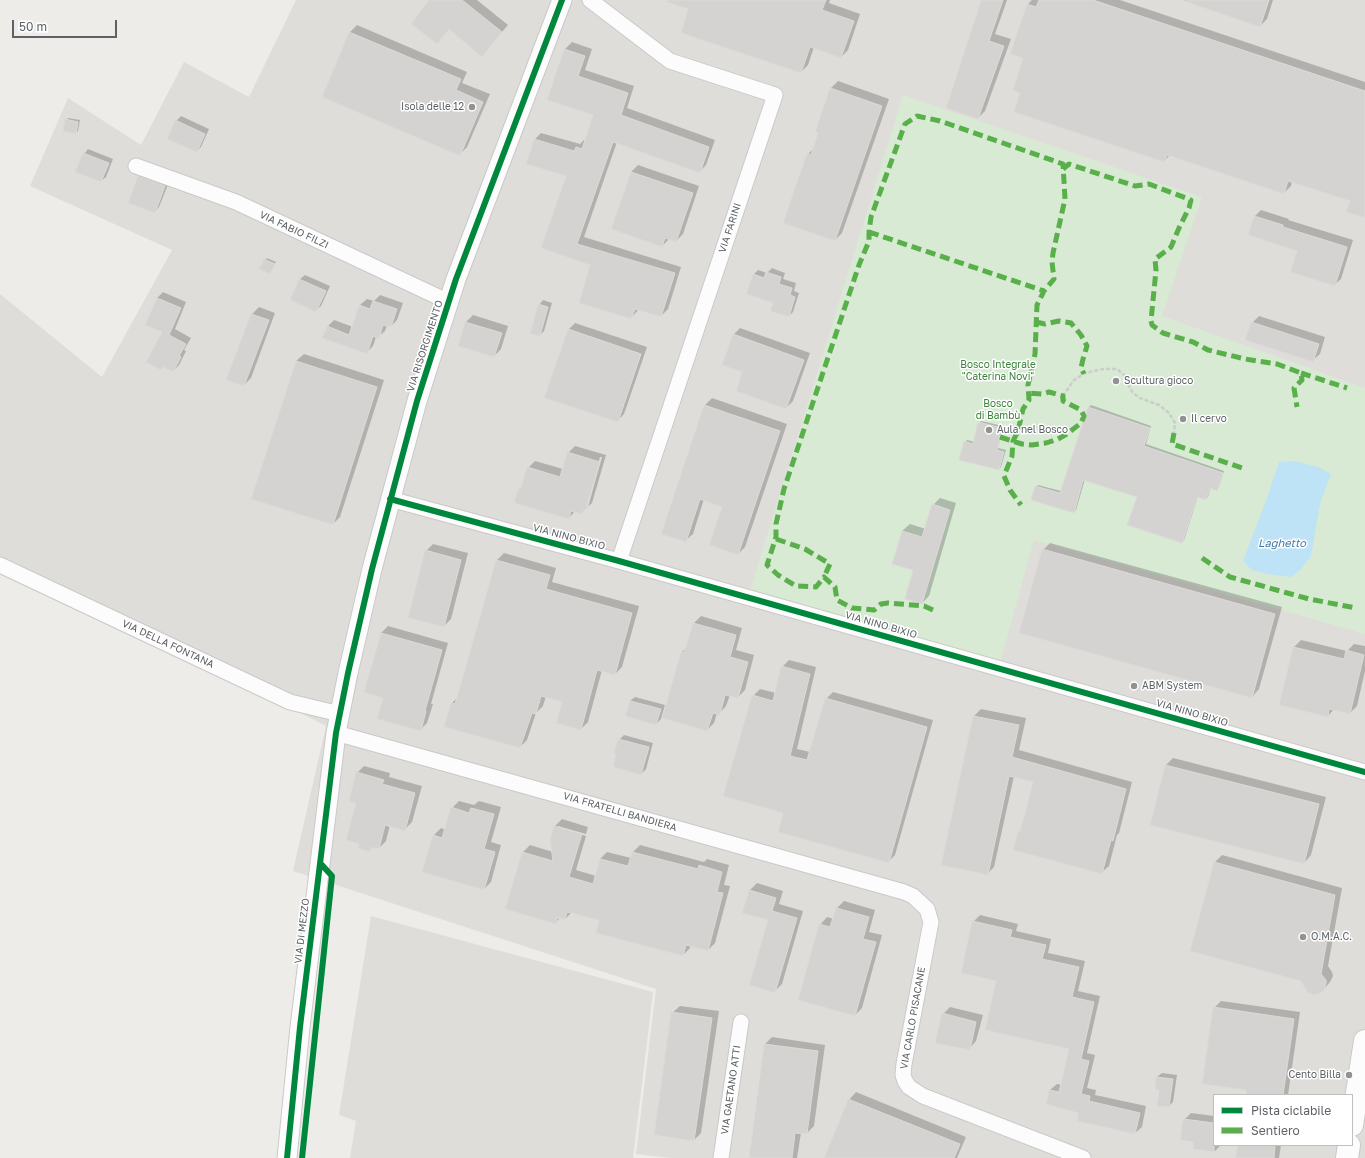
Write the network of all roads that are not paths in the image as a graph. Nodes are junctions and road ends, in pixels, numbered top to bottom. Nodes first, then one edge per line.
1 (562, 0) edge
2 (590, 0) edge
3 (136, 166) dead end
4 (449, 302) junction
5 (390, 499) junction
6 (620, 561) junction
7 (0, 565) edge
8 (340, 711) junction
9 (336, 733) junction
10 (1365, 772) edge
11 (904, 892) joint
12 (741, 1022) dead end
13 (1365, 1041) edge
14 (1353, 1118) edge
15 (1349, 1146) edge
16 (286, 1158) edge
17 (720, 1158) edge
18 (1083, 1158) edge
19 (1347, 1158) edge

1 - 4 street, VIA RISORGIMENTO
2 - 6 street, VIA FARINI
3 - 4 street, VIA FABIO FILZI
4 - 5 street, VIA RISORGIMENTO
5 - 6 street, VIA NINO BIXIO
5 - 8 street, VIA RISORGIMENTO
6 - 10 street, VIA NINO BIXIO
7 - 8 street, VIA DELLA FONTANA
8 - 9 street, VIA DI MEZZO
9 - 11 street, VIA FRATELLI BANDIERA
9 - 16 street, VIA DI MEZZO
11 - 18 street, VIA CARLO PISACANE
12 - 17 street, VIA GAETANO ATTI
13 - 14 main road
15 - 19 main road

